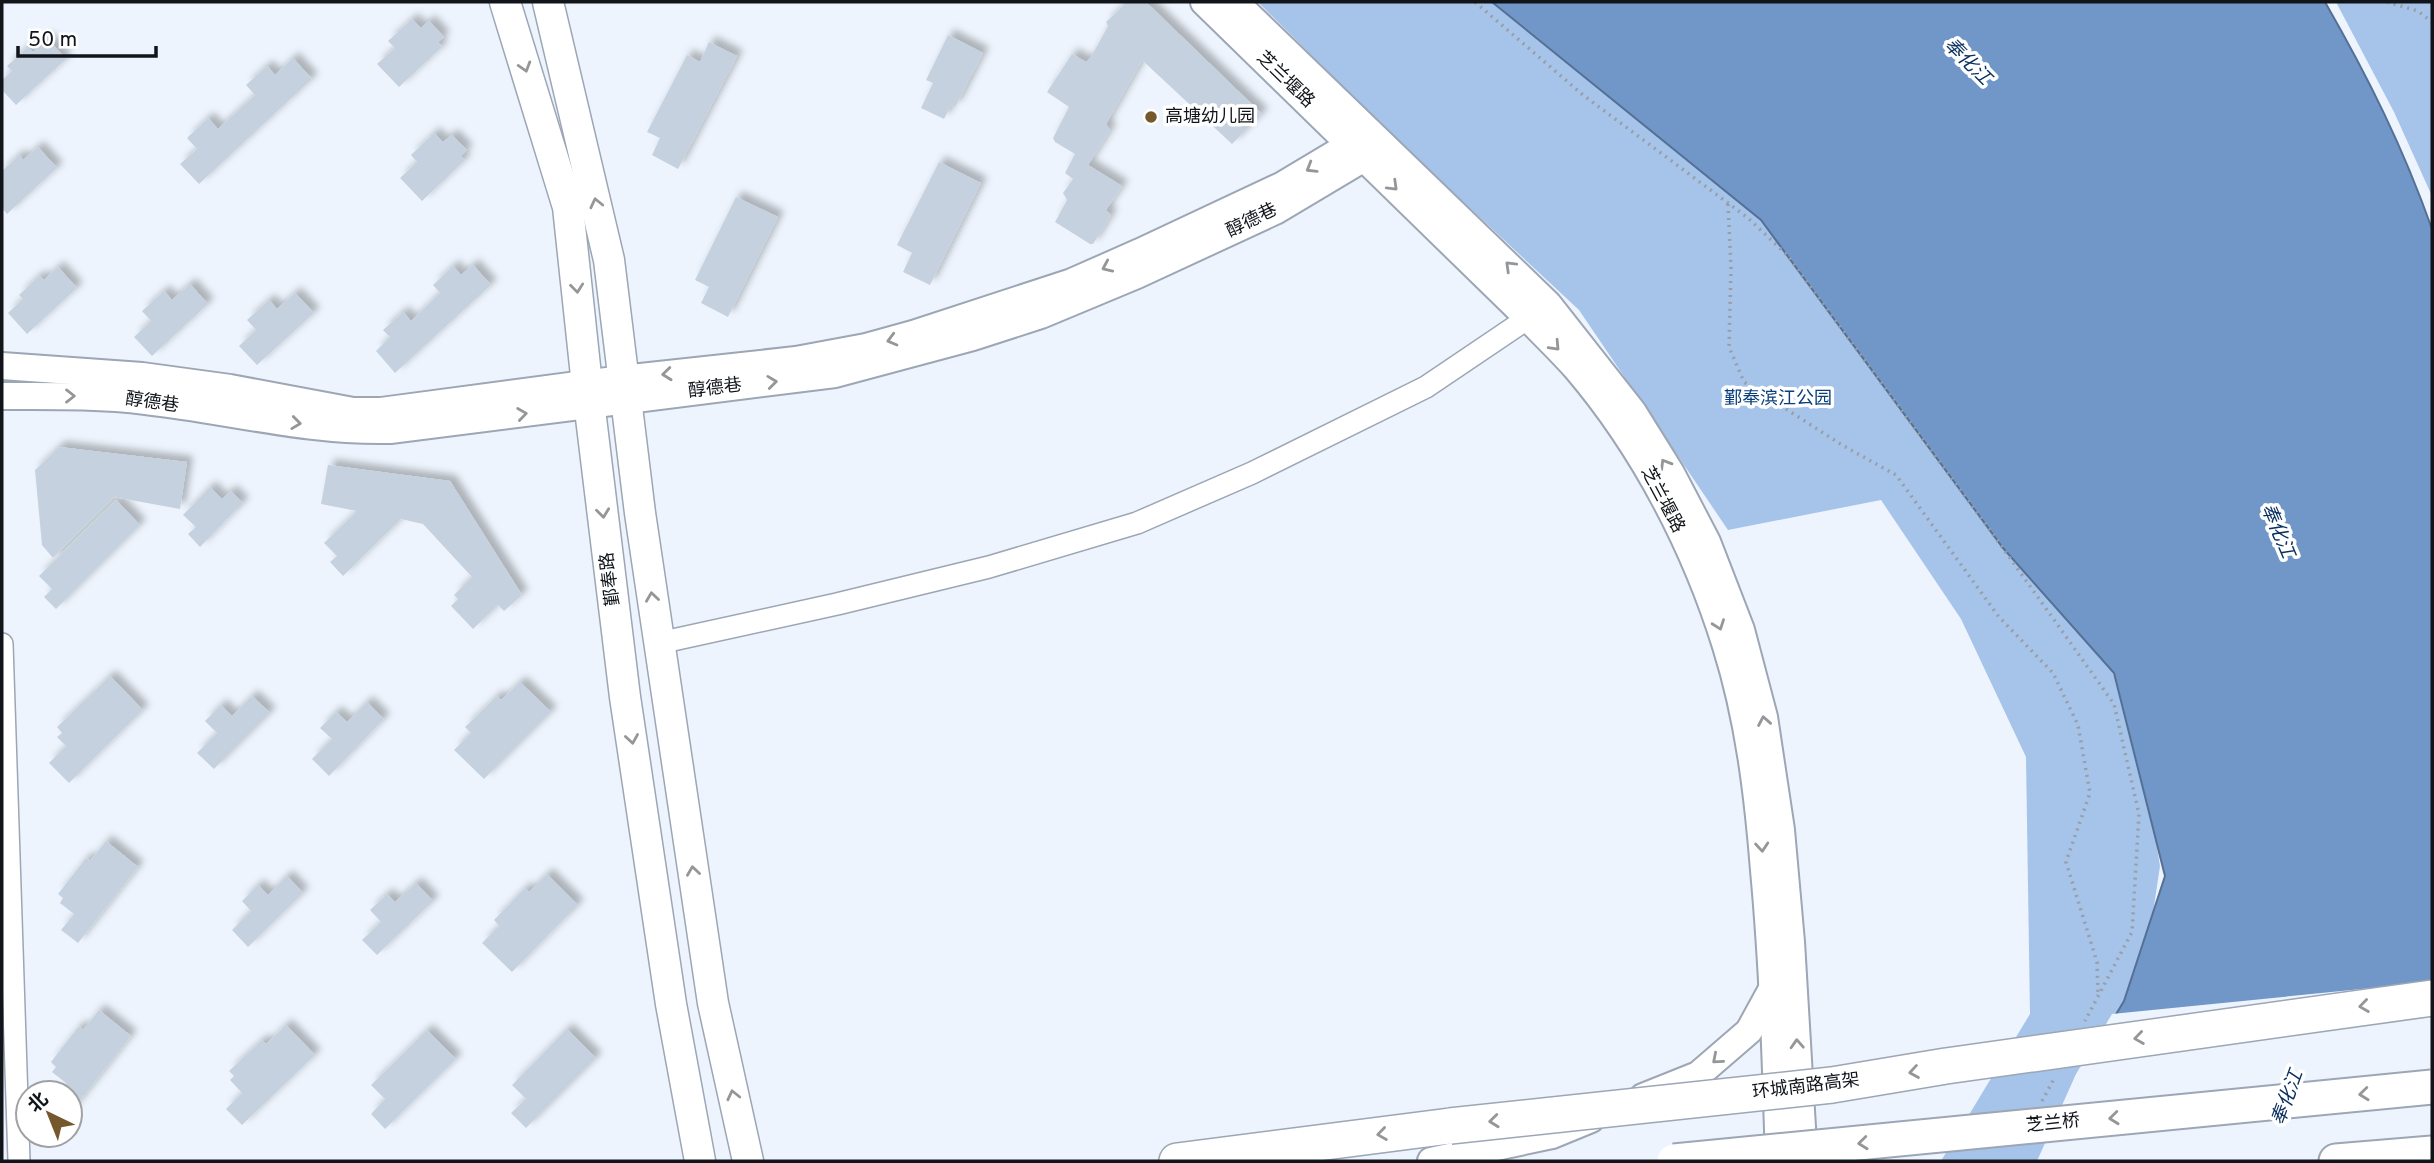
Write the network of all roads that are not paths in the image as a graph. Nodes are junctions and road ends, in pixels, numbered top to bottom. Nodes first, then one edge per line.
1 (505, 2) edge
2 (548, 2) edge
3 (1204, 2) edge
4 (1235, 2) edge
5 (1367, 145) junction
6 (1538, 311) junction
7 (2, 366) edge
8 (623, 389) junction
9 (588, 395) junction
10 (2, 396) edge
11 (659, 643) junction
12 (2, 645) edge
13 (1773, 987) junction
14 (2432, 998) edge
15 (2432, 1087) edge
16 (2432, 1153) edge
17 (19, 1161) edge
18 (700, 1161) edge
19 (748, 1161) edge
20 (1177, 1161) edge
21 (1431, 1161) edge
22 (1674, 1161) edge
23 (1779, 1161) edge
24 (1804, 1161) edge
25 (2336, 1161) edge

1 -> 9 main road, 鄞奉路
8 -> 2 main road
3 - 5 street, 芝兰堰路
4 - 5 street, 芝兰堰路
5 - 6 street, 芝兰堰路
5 - 8 street, 醇德巷
6 - 11 street
6 -> 13 street, 芝兰堰路
24 -> 6 street, 芝兰堰路
7 - 9 street, 醇德巷
8 - 9 street, 醇德巷
11 -> 8 main road
10 -> 9 street, 醇德巷
9 -> 18 main road, 鄞奉路
19 -> 11 main road
12 - 17 street
13 -> 21 street
13 - 23 street, 芝兰堰路
14 -> 20 highway, 环城南路高架, bridge
15 -> 22 main road, 芝兰桥, bridge
16 - 25 main road

